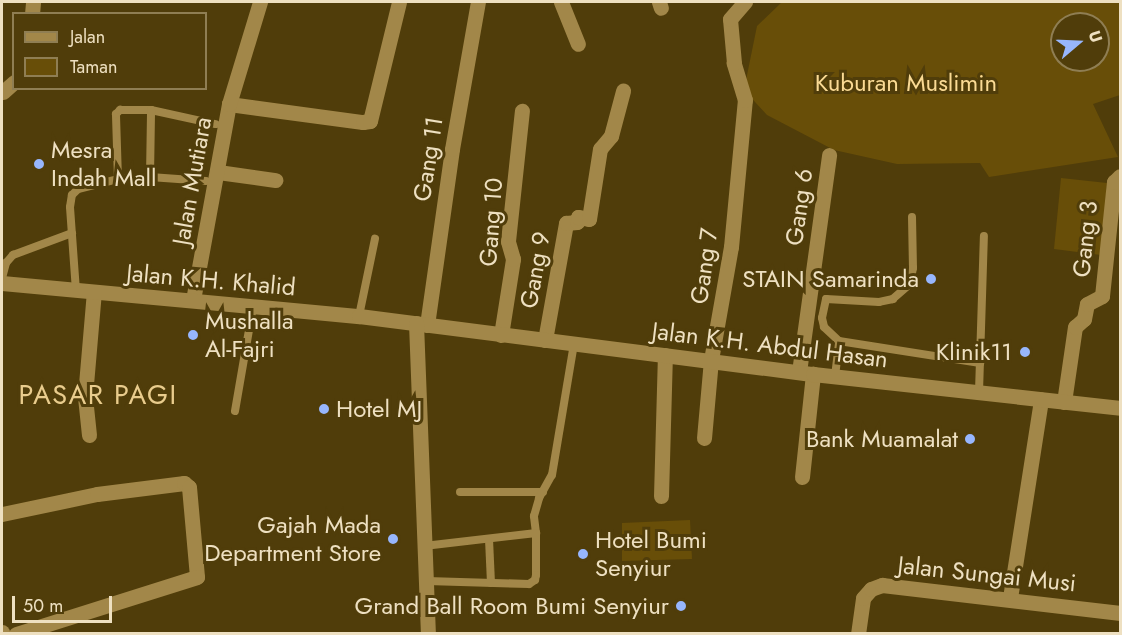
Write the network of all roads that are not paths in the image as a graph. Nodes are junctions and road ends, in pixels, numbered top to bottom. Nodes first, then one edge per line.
1 (260, 2) edge
2 (399, 2) edge
3 (478, 2) edge
4 (561, 2) edge
5 (745, 2) edge
6 (578, 44) dead end
7 (623, 91) dead end
8 (229, 104) junction
9 (152, 110) junction
10 (522, 111) dead end
11 (215, 124) dead end
12 (829, 155) dead end
13 (212, 176) junction
14 (1120, 176) edge
15 (150, 177) junction
16 (118, 179) junction
17 (275, 180) dead end
18 (912, 216) dead end
19 (72, 233) junction
20 (984, 236) dead end
21 (375, 239) dead end
22 (2, 278) edge
23 (2, 283) edge
24 (76, 291) junction
25 (94, 292) junction
26 (193, 300) junction
27 (253, 307) junction
28 (359, 316) junction
29 (421, 324) junction
30 (501, 335) junction
31 (545, 340) junction
32 (839, 341) junction
33 (573, 344) junction
34 (665, 356) junction
35 (711, 360) junction
36 (980, 363) junction
37 (806, 373) junction
38 (835, 376) junction
39 (979, 392) junction
40 (1041, 399) junction
41 (1064, 402) junction
42 (1120, 408) edge
43 (235, 411) dead end
44 (89, 435) dead end
45 (704, 438) dead end
46 (802, 477) dead end
47 (460, 492) dead end
48 (543, 492) junction
49 (661, 496) dead end
50 (2, 514) edge
51 (536, 533) junction
52 (489, 539) junction
53 (424, 546) junction
54 (427, 581) junction
55 (491, 583) junction
56 (1010, 598) junction
57 (1120, 612) edge
58 (16, 633) edge
59 (428, 633) edge
60 (858, 633) edge

1 - 8 street, Jalan Mutiara
2 - 8 street
3 - 29 street, Gang 11
4 - 6 street
5 - 35 street, Gang 7
7 - 31 street, Gang 9
8 - 13 street, Jalan Mutiara
9 - 11 lane
9 - 15 lane
9 - 16 lane
10 - 30 street, Gang 10
12 - 37 street, Gang 6
13 - 15 lane
13 - 17 street
13 - 26 street, Jalan Mutiara
14 - 41 street, Gang 3
15 - 16 lane
16 - 19 lane
18 - 32 lane
19 - 22 lane
19 - 24 lane
20 - 36 lane
21 - 28 lane
23 - 24 street, Jalan K.H. Khalid
24 - 25 street, Jalan K.H. Khalid
25 - 26 street, Jalan K.H. Khalid
25 - 44 street
26 - 27 street, Jalan K.H. Khalid
27 - 28 street, Jalan K.H. Khalid
27 - 43 lane
28 - 29 street, Jalan K.H. Khalid
29 - 30 street, Jalan K.H. Abdul Hasan
29 - 53 street, Gang 11
30 - 31 street, Jalan K.H. Abdul Hasan
31 - 33 street, Jalan K.H. Abdul Hasan
32 - 36 lane
32 - 38 lane
33 - 34 street, Jalan K.H. Abdul Hasan
33 - 48 lane
34 - 35 street, Jalan K.H. Abdul Hasan
34 - 49 street
35 - 37 street, Jalan K.H. Abdul Hasan
35 - 45 street, Gang 7
36 - 39 lane
37 - 38 street, Jalan K.H. Abdul Hasan
37 - 46 street, Gang 6
38 - 39 street, Jalan K.H. Abdul Hasan
39 - 40 street, Jalan K.H. Abdul Hasan
40 - 41 street, Jalan K.H. Abdul Hasan
40 - 56 street
41 - 42 street, Jalan K.H. Abdul Hasan
47 - 48 lane
48 - 51 lane
50 - 58 street
51 - 52 lane
51 - 55 lane
52 - 53 lane
52 - 55 lane
53 - 54 street, Gang 11
54 - 55 lane
54 - 59 street, Gang 11
56 - 57 street, Jalan Sungai Musi
56 - 60 street, Jalan Sungai Musi

